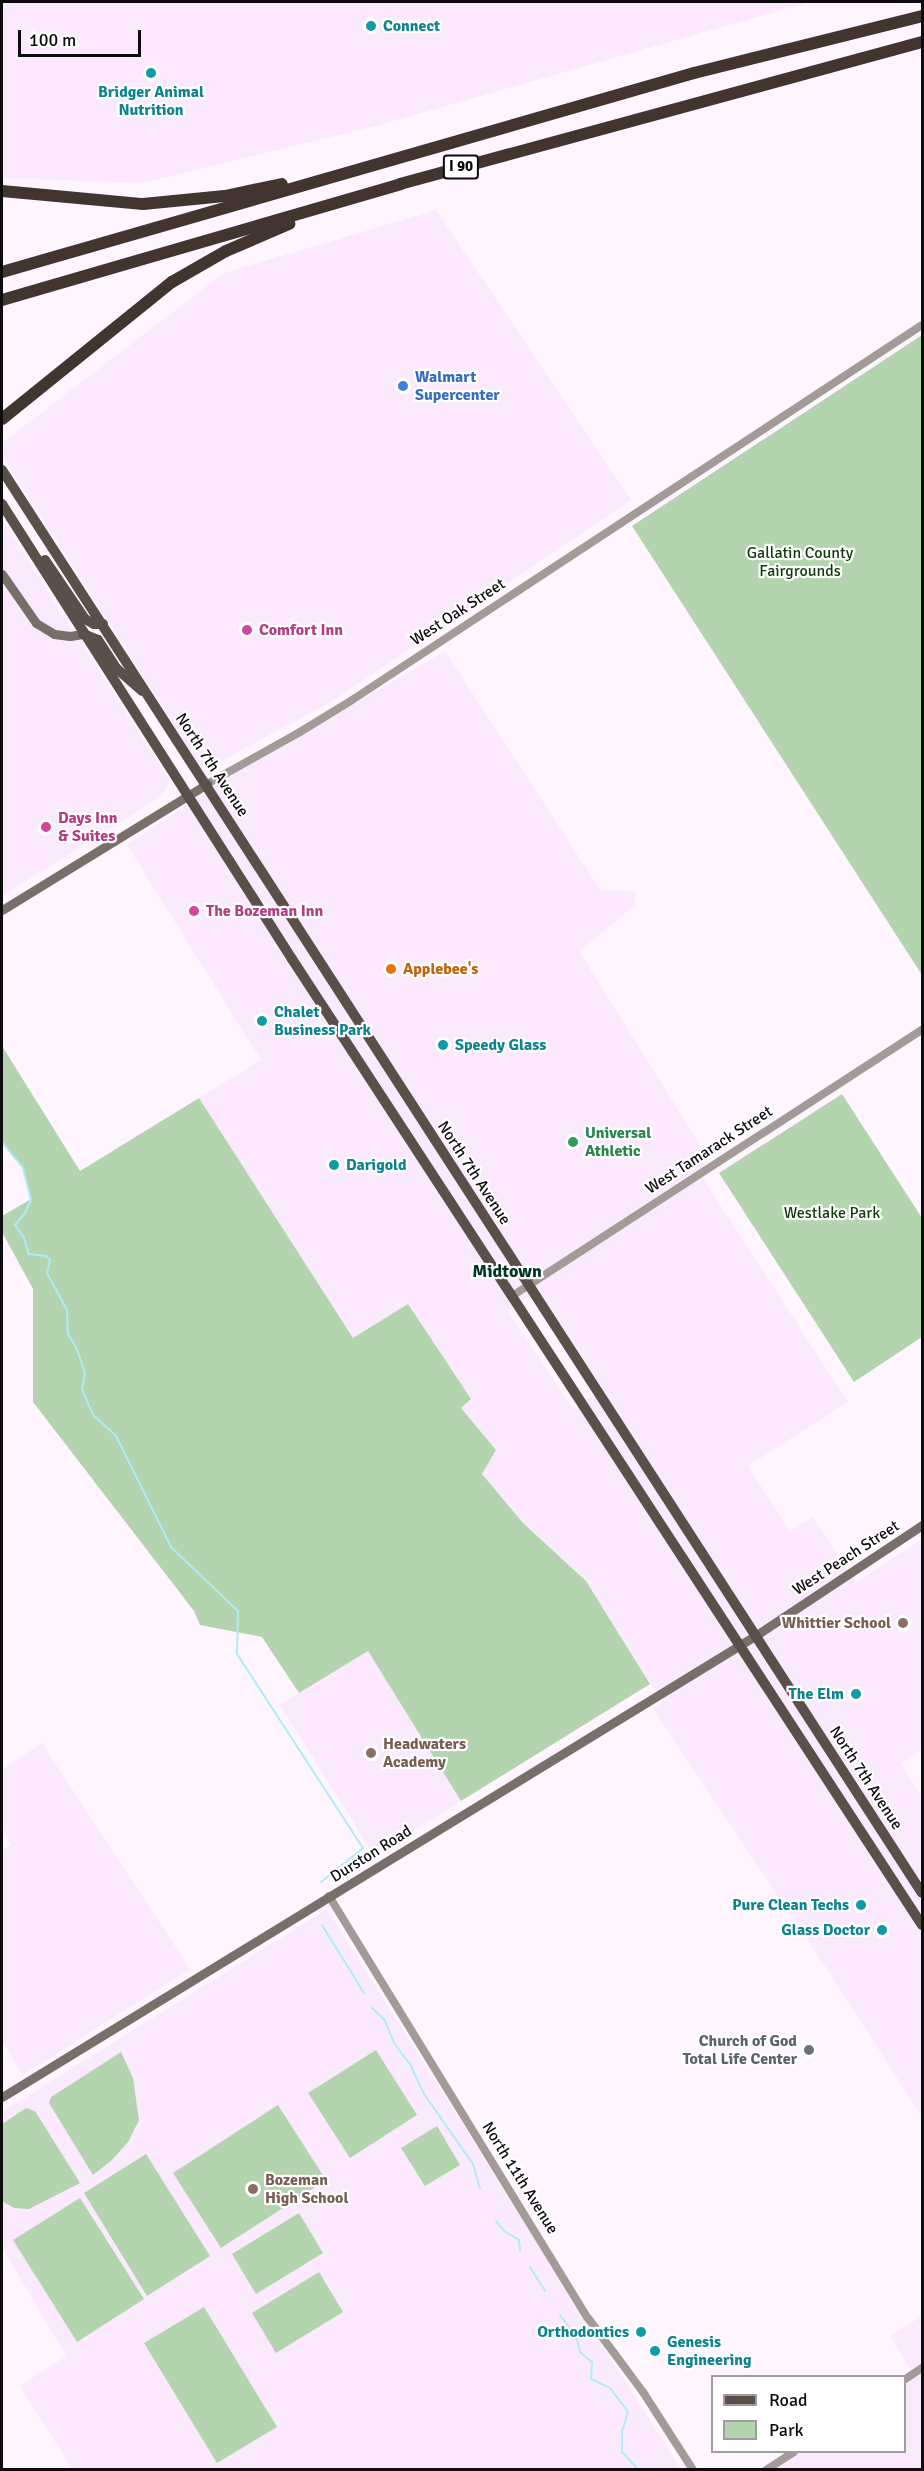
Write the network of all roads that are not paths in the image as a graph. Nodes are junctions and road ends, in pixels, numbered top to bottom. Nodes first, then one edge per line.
1 (922, 16) edge
2 (922, 42) edge
3 (380, 164) junction
4 (400, 184) junction
5 (2, 191) edge
6 (2, 272) edge
7 (2, 300) edge
8 (922, 325) edge
9 (2, 419) edge
10 (2, 470) edge
11 (2, 504) edge
12 (18, 531) junction
13 (2, 574) edge
14 (103, 624) junction
15 (83, 634) junction
16 (155, 704) junction
17 (207, 784) junction
18 (187, 795) junction
19 (2, 910) edge
20 (922, 1030) edge
21 (530, 1285) junction
22 (512, 1296) junction
23 (922, 1525) edge
24 (755, 1635) junction
25 (738, 1646) junction
26 (922, 1893) edge
27 (329, 1896) junction
28 (922, 1925) edge
29 (2, 2097) edge
30 (922, 2368) edge
31 (906, 2379) edge
32 (791, 2453) edge
33 (693, 2469) edge
34 (766, 2469) edge

1 - 3 highway, I 90
2 - 4 highway, I 90
3 - 5 highway
3 - 6 highway, I 90
4 - 7 highway, I 90
4 - 9 highway
8 - 17 street, West Oak Street
10 - 14 main road, North 7th Avenue
11 - 12 main road, North 7th Avenue
12 - 14 main road
12 - 15 main road, North 7th Avenue
13 - 15 main road
14 - 16 main road, North 7th Avenue
15 - 16 main road
15 - 18 main road, North 7th Avenue
16 - 17 main road, North 7th Avenue
17 - 18 main road, West Oak Street
17 - 21 main road, North 7th Avenue
18 - 19 main road, West Oak Street
18 - 22 main road, North 7th Avenue
20 - 21 street, West Tamarack Street
21 - 22 street, West Tamarack Street
21 - 24 main road, North 7th Avenue
22 - 25 main road, North 7th Avenue
23 - 24 main road, West Peach Street
24 - 25 main road, Durston Road
24 - 26 main road, North 7th Avenue
25 - 27 main road, Durston Road
25 - 28 main road, North 7th Avenue
27 - 29 main road, Durston Road
27 - 33 street, North 11th Avenue
30 - 31 street
32 - 34 street

